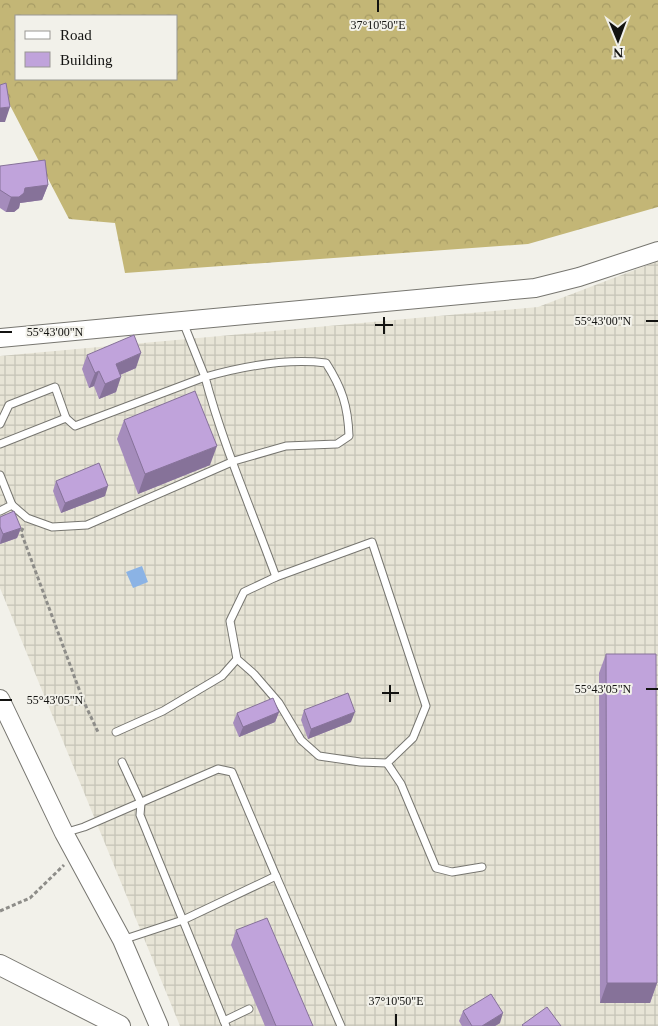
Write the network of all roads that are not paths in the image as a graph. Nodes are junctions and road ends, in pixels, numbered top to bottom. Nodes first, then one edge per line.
1 (658, 251) edge
2 (182, 319) junction
3 (0, 338) edge
4 (205, 377) junction
5 (66, 418) junction
6 (0, 424) edge
7 (0, 444) edge
8 (234, 461) junction
9 (0, 475) edge
10 (12, 505) junction
11 (0, 511) edge
12 (276, 577) junction
13 (237, 659) junction
14 (0, 699) edge
15 (116, 732) dead end
16 (122, 762) dead end
17 (387, 763) junction
18 (141, 803) junction
19 (64, 833) junction
20 (482, 867) dead end
21 (276, 876) junction
22 (183, 920) junction
23 (122, 940) junction
24 (0, 965) edge
25 (249, 1009) dead end
26 (225, 1023) edge
27 (120, 1026) edge
28 (159, 1026) edge
29 (340, 1026) edge

1 - 2 street
2 - 3 street
2 - 4 lane
4 - 5 lane
4 - 8 lane
4 - 8 lane
5 - 6 lane
5 - 7 lane
8 - 10 lane
8 - 12 lane
9 - 10 lane
10 - 11 lane
12 - 13 lane
12 - 17 lane
13 - 15 lane
13 - 17 lane
14 - 19 street
16 - 18 lane
17 - 20 lane
18 - 19 lane
18 - 21 lane
18 - 22 lane
19 - 23 street
21 - 22 lane
21 - 29 lane
22 - 23 lane
22 - 26 lane
23 - 28 street
24 - 27 main road
25 - 26 lane

